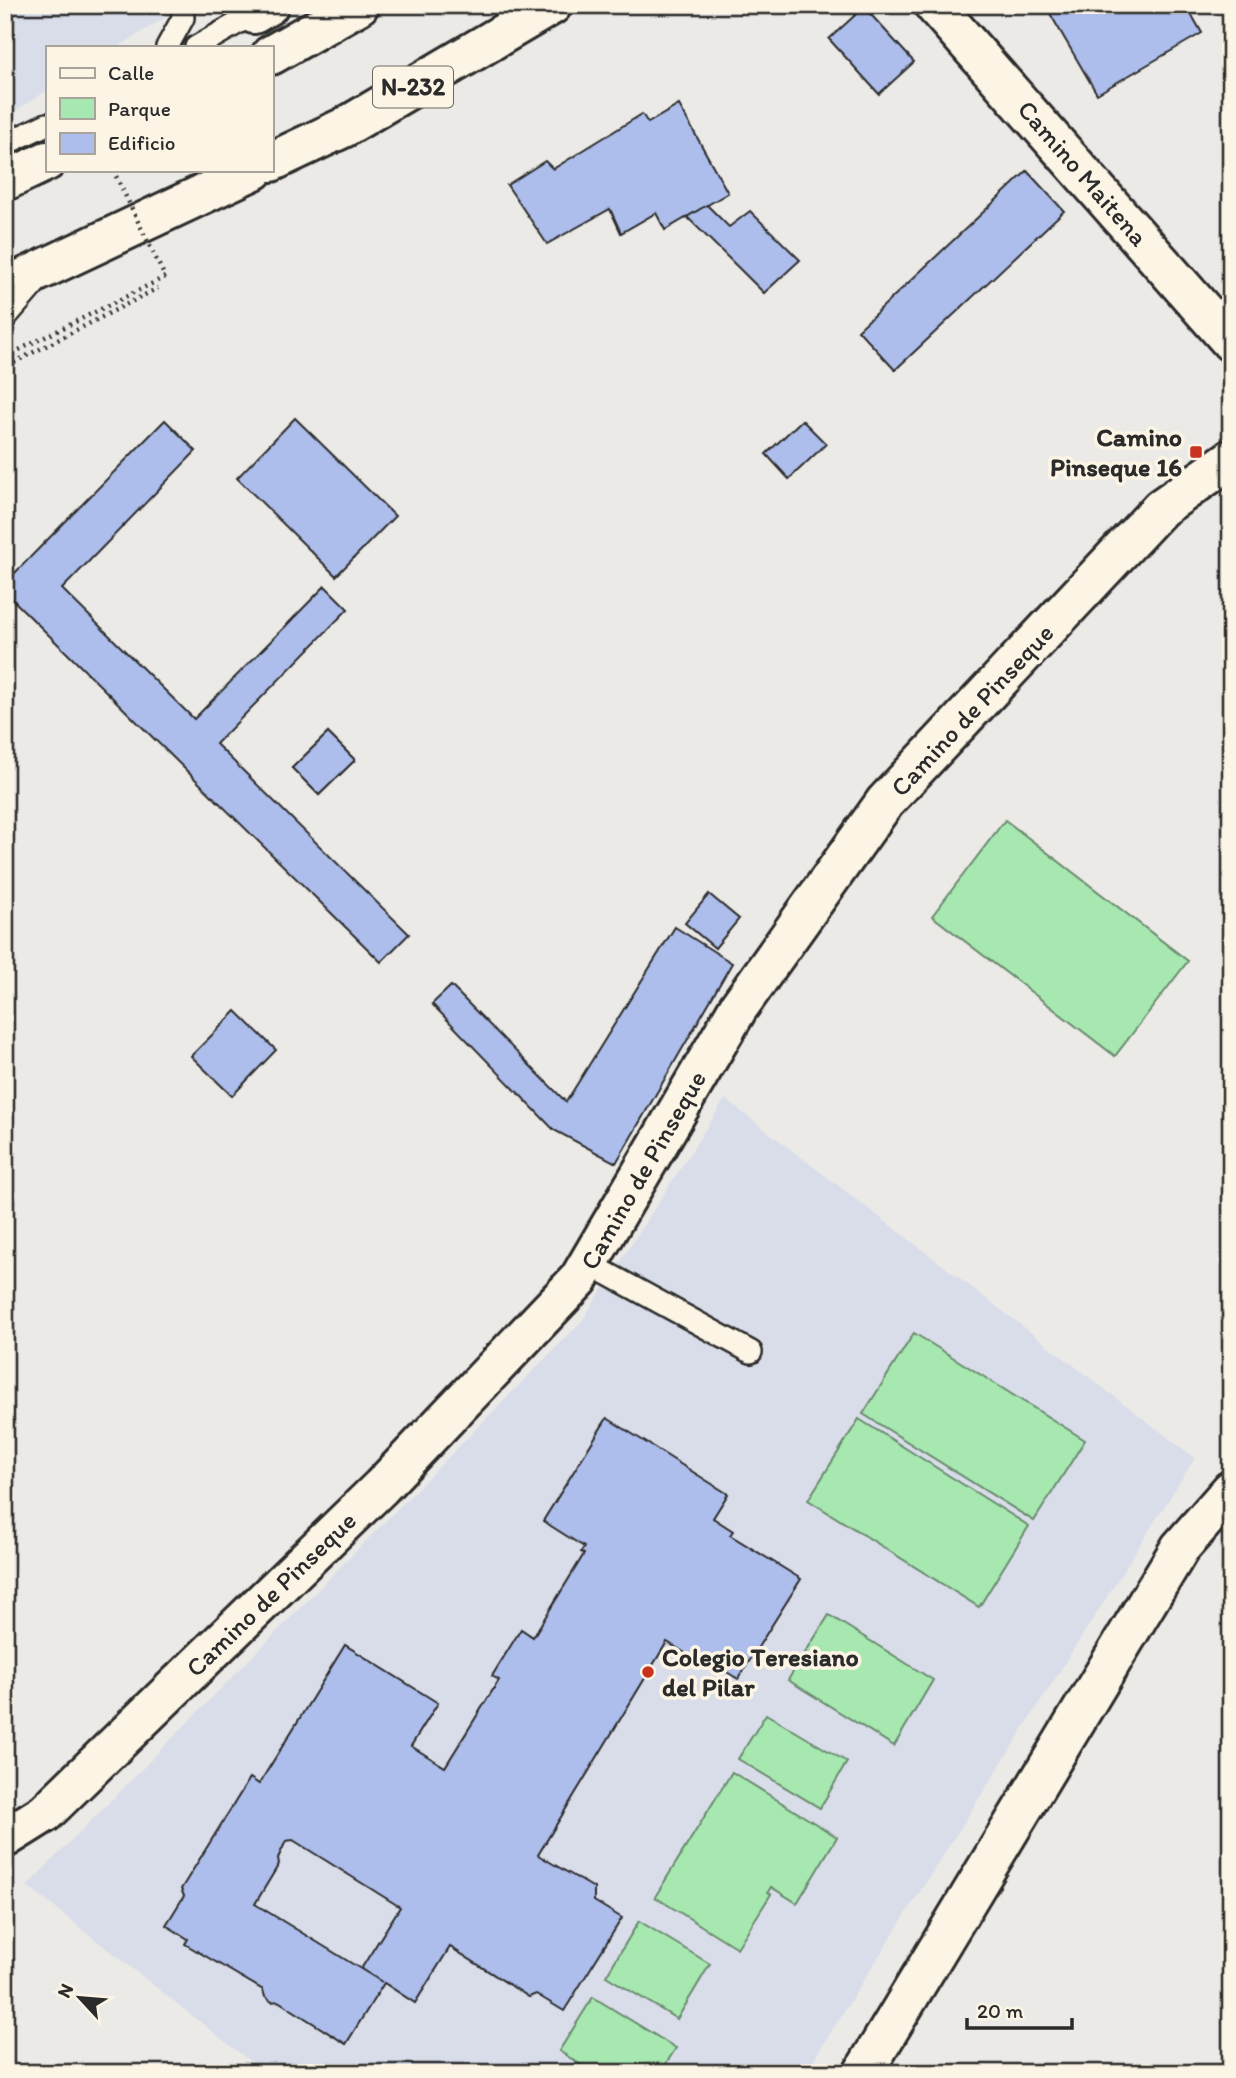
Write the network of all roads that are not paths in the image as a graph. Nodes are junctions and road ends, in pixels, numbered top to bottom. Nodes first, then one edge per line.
1 (182, 5) edge
2 (359, 5) edge
3 (552, 5) edge
4 (934, 5) edge
5 (263, 8) edge
6 (168, 46) edge
7 (198, 46) edge
8 (273, 54) edge
9 (46, 124) edge
10 (5, 144) edge
11 (46, 161) edge
12 (273, 161) edge
13 (250, 172) edge
14 (5, 181) edge
15 (52, 265) junction
16 (5, 287) edge
17 (5, 318) edge
18 (1231, 342) edge
19 (1231, 459) edge
20 (588, 1263) junction
21 (751, 1352) dead end
22 (1231, 1490) edge
23 (5, 1838) edge
24 (863, 2073) edge

1 - 6 lane
2 - 8 main road
3 - 12 main road, N-232
4 - 18 main road, Camino Maitena
5 - 7 lane
9 - 10 lane
11 - 14 main road
13 - 15 main road
15 - 16 main road
15 - 17 lane
19 - 20 main road, Camino de Pinseque
20 - 21 lane
20 - 23 main road, Camino de Pinseque
22 - 24 main road

